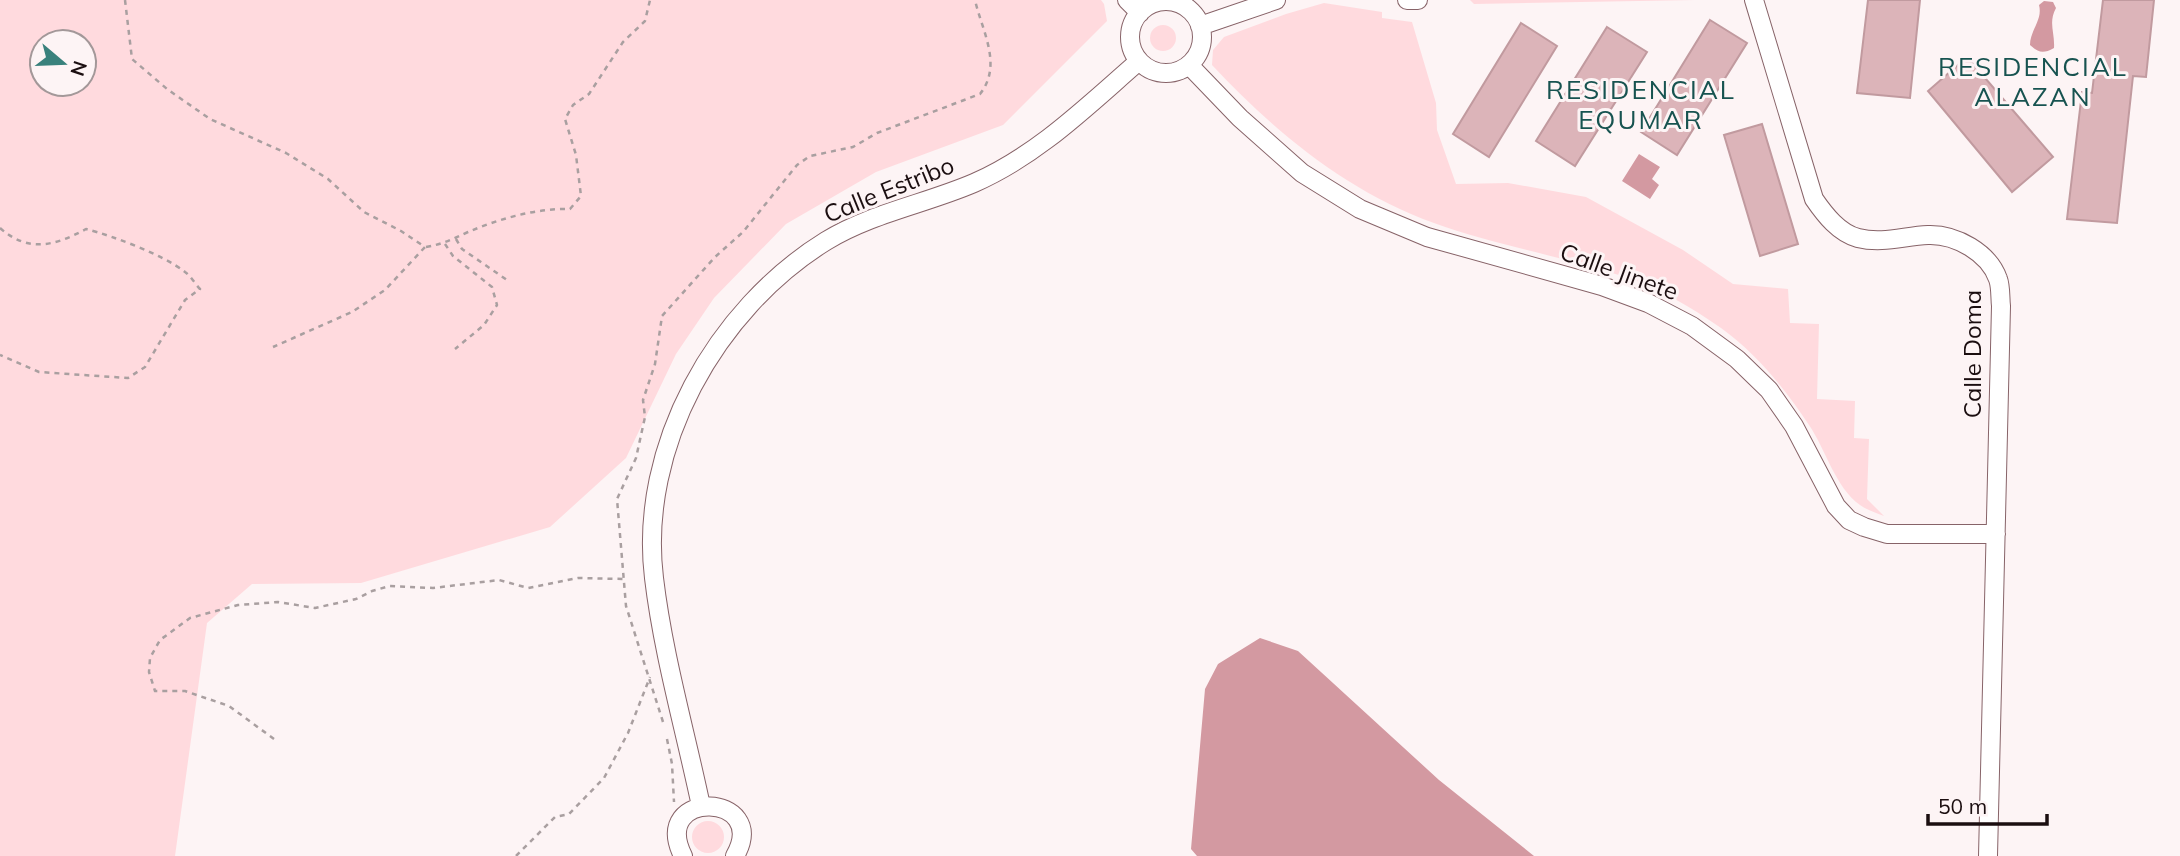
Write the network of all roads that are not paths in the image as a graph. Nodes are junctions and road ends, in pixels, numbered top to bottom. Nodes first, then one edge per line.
1 (1127, 0) edge
2 (1276, 0) edge
3 (1407, 0) edge
4 (1418, 0) edge
5 (1754, 0) edge
6 (1140, 13) junction
7 (1200, 26) junction
8 (1139, 61) junction
9 (1188, 65) junction
10 (1996, 534) junction
11 (696, 808) junction
12 (683, 856) edge
13 (735, 856) edge
14 (1988, 856) edge

1 - 6 street
2 - 7 street
3 - 4 street
5 - 10 street, Calle Doma
6 - 7 street
6 - 8 street
7 - 9 street
8 - 9 street
8 - 11 street, Calle Estribo
9 - 10 street, Calle Jinete
10 - 14 street, Calle Doma
11 - 12 street
11 - 13 street

